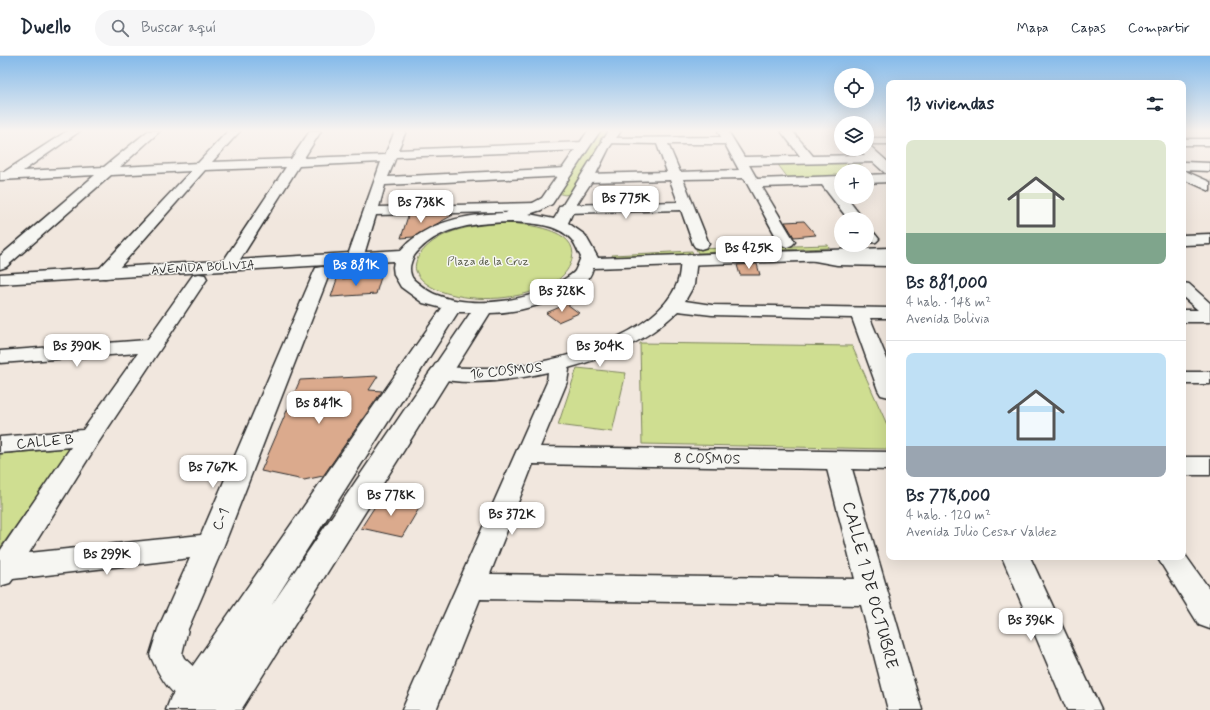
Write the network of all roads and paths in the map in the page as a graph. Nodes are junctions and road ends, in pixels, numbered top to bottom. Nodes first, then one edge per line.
1 (741, 161) edge
2 (27, 162) edge
3 (117, 162) edge
4 (206, 162) edge
5 (295, 162) junction
6 (303, 162) edge
7 (388, 162) edge
8 (573, 162) edge
9 (596, 162) edge
10 (669, 162) edge
11 (1186, 166) edge
12 (201, 167) junction
13 (1210, 167) edge
14 (106, 171) junction
15 (566, 172) junction
16 (674, 176) junction
17 (1186, 176) edge
18 (3, 177) edge
19 (587, 178) junction
20 (750, 178) junction
21 (886, 178) edge
22 (874, 179) edge
23 (825, 180) junction
24 (834, 180) edge
25 (380, 181) junction
26 (1210, 188) edge
27 (1186, 189) edge
28 (686, 206) junction
29 (536, 207) junction
30 (565, 208) junction
31 (370, 211) junction
32 (850, 212) edge
33 (499, 218) junction
34 (559, 226) junction
35 (1210, 226) edge
36 (1186, 228) edge
37 (874, 237) edge
38 (886, 238) edge
39 (1210, 239) edge
40 (834, 240) edge
41 (1186, 240) edge
42 (787, 242) junction
43 (695, 252) junction
44 (886, 253) edge
45 (588, 256) junction
46 (810, 256) junction
47 (354, 258) junction
48 (404, 261) junction
49 (886, 261) edge
50 (0, 264) edge
51 (228, 266) junction
52 (322, 272) junction
53 (105, 273) junction
54 (0, 279) edge
55 (199, 279) junction
56 (1186, 289) edge
57 (1210, 289) edge
58 (0, 290) edge
59 (1186, 291) edge
60 (453, 305) junction
61 (673, 306) junction
62 (483, 308) junction
63 (1210, 312) edge
64 (859, 313) junction
65 (886, 313) edge
66 (1186, 316) edge
67 (1210, 316) edge
68 (151, 346) junction
69 (0, 357) edge
70 (556, 365) junction
71 (439, 374) junction
72 (886, 376) edge
73 (1186, 378) edge
74 (1210, 378) edge
75 (90, 437) junction
76 (0, 445) edge
77 (525, 455) junction
78 (837, 460) junction
79 (886, 461) edge
80 (1186, 466) edge
81 (1210, 466) edge
82 (210, 545) junction
83 (1017, 560) edge
84 (1173, 560) edge
85 (2, 570) edge
86 (471, 586) junction
87 (874, 592) junction
88 (1210, 615) edge
89 (190, 701) edge
90 (221, 710) edge
91 (419, 710) edge
92 (905, 710) edge
93 (1084, 710) edge

1 - 20 street
2 - 18 street
3 - 14 street
4 - 12 street
5 - 6 street
5 - 12 street
5 - 51 street
7 - 25 street
8 - 15 main road
9 - 19 main road
10 - 16 street
11 - 13 street
12 - 14 street
12 - 53 street
14 - 18 street
14 - 50 street
15 - 25 street
15 - 29 main road
16 - 19 street
16 - 20 street
16 - 28 street
17 - 26 street
19 - 30 main road
20 - 23 street
20 - 42 street
21 - 22 street
23 - 24 street
23 - 32 street
25 - 31 street
26 - 27 street
28 - 30 street
28 - 43 street
29 - 31 street
29 - 33 main road
30 - 34 main road
31 - 47 street
33 - 34 main road
33 - 48 main road
34 - 45 main road
35 - 36 main road
37 - 38 main road
39 - 41 main road
40 - 42 main road
42 - 43 main road
43 - 45 main road
43 - 46 main road
43 - 61 street, 16 COSMOS
44 - 46 main road
45 - 62 main road
46 - 49 street
47 - 48 main road, AVENIDA BOLIVIA
47 - 51 main road, AVENIDA BOLIVIA
48 - 52 main road, AVENIDA BOLIVIA
48 - 60 main road
51 - 53 main road, AVENIDA BOLIVIA
52 - 55 main road, AVENIDA BOLIVIA
52 - 82 street, C-1
53 - 54 main road, AVENIDA BOLIVIA
55 - 58 main road, AVENIDA BOLIVIA
55 - 68 street
56 - 57 street
59 - 63 street
60 - 62 main road
60 - 89 main road
61 - 64 street
61 - 70 street, 16 COSMOS
62 - 71 main road
64 - 65 street
64 - 72 street
66 - 67 street
68 - 69 street
68 - 75 street
70 - 71 street, 16 COSMOS
70 - 77 street
71 - 90 main road
73 - 74 street
75 - 76 street, CALLE B
75 - 85 street
77 - 78 street, 8 COSMOS
77 - 86 street
78 - 79 street, 8 COSMOS
78 - 87 street, CALLE 1 DE OCTUBRE
80 - 81 street
82 - 85 street
82 - 89 street, C-1
83 - 93 street
84 - 88 street
86 - 87 street
86 - 91 street
87 - 92 street, CALLE 1 DE OCTUBRE

